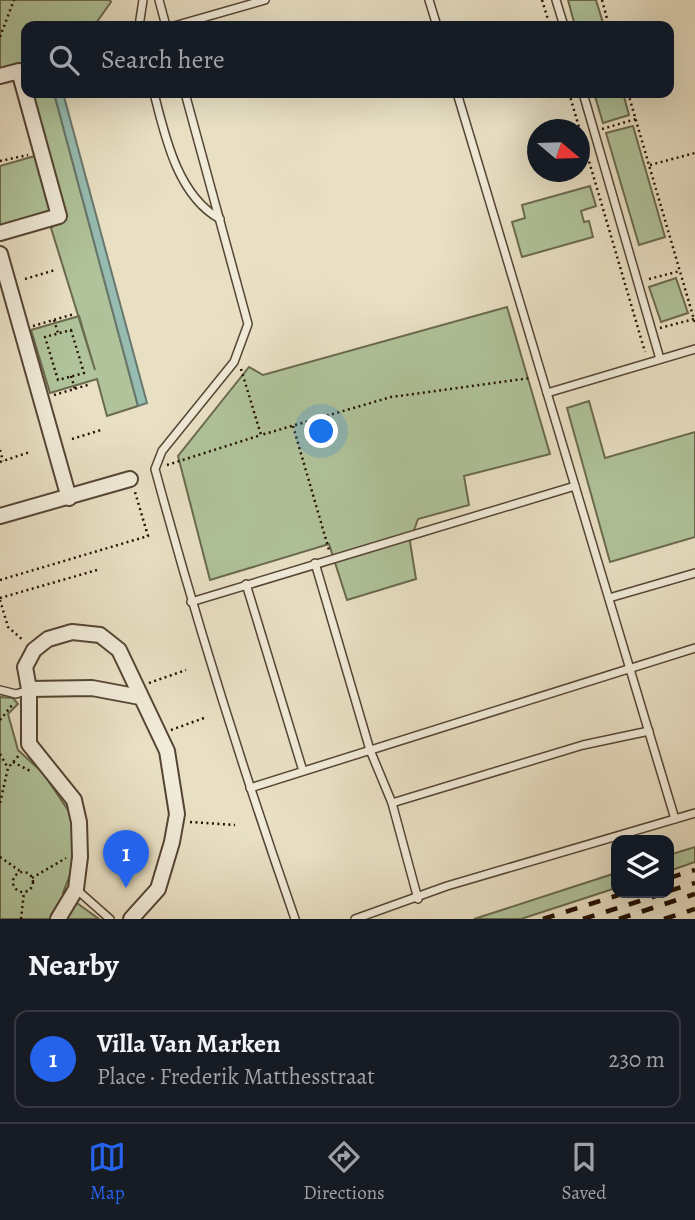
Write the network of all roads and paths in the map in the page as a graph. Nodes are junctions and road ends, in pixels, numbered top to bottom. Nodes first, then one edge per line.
1 (14, 0) edge
2 (143, 0) edge
3 (159, 0) edge
4 (265, 0) edge
5 (429, 0) edge
6 (542, 0) edge
7 (556, 0) edge
8 (602, 0) edge
9 (140, 21) edge
10 (165, 21) edge
11 (192, 21) edge
12 (435, 21) edge
13 (548, 21) edge
14 (562, 21) edge
15 (608, 21) edge
16 (0, 37) edge
17 (21, 69) edge
18 (0, 76) edge
19 (30, 98) edge
20 (156, 98) edge
21 (186, 98) edge
22 (458, 98) edge
23 (570, 98) edge
24 (584, 98) edge
25 (630, 98) edge
26 (636, 119) junction
27 (594, 132) junction
28 (41, 151) junction
29 (695, 153) edge
30 (0, 161) edge
31 (649, 165) junction
32 (220, 219) junction
33 (0, 233) edge
34 (0, 254) edge
35 (55, 271) dead end
36 (680, 271) junction
37 (25, 279) dead end
38 (638, 283) junction
39 (74, 314) dead end
40 (54, 320) junction
41 (694, 321) edge
42 (21, 329) junction
43 (652, 331) junction
44 (58, 334) junction
45 (640, 334) junction
46 (695, 349) edge
47 (237, 355) junction
48 (660, 359) junction
49 (648, 363) junction
50 (71, 376) junction
51 (542, 377) junction
52 (91, 384) dead end
53 (75, 389) junction
54 (547, 393) junction
55 (41, 399) junction
56 (293, 426) junction
57 (101, 430) dead end
58 (261, 435) junction
59 (72, 439) dead end
60 (0, 450) edge
61 (30, 452) dead end
62 (1, 462) edge
63 (155, 469) junction
64 (131, 479) joint
65 (575, 486) junction
66 (69, 498) junction
67 (0, 516) edge
68 (332, 559) junction
69 (315, 563) junction
70 (97, 570) dead end
71 (695, 573) edge
72 (0, 580) edge
73 (246, 584) junction
74 (609, 598) junction
75 (0, 599) edge
76 (191, 602) junction
77 (695, 648) edge
78 (34, 650) junction
79 (629, 666) junction
80 (186, 670) dead end
81 (0, 690) edge
82 (29, 690) junction
83 (138, 693) junction
84 (14, 703) dead end
85 (204, 718) dead end
86 (0, 720) edge
87 (649, 731) junction
88 (159, 735) junction
89 (29, 744) junction
90 (370, 750) junction
91 (0, 754) edge
92 (8, 768) junction
93 (303, 771) junction
94 (250, 788) junction
95 (0, 803) edge
96 (392, 803) junction
97 (695, 813) edge
98 (675, 819) junction
99 (176, 822) junction
100 (235, 825) dead end
101 (80, 850) junction
102 (0, 857) edge
103 (20, 872) junction
104 (32, 878) junction
105 (76, 889) junction
106 (24, 892) junction
107 (418, 899) junction
108 (21, 919) edge
109 (58, 919) edge
110 (110, 919) edge
111 (131, 919) edge
112 (295, 919) edge
113 (355, 919) edge

1 - 16 path
2 - 9 lane
3 - 10 lane
4 - 11 lane
5 - 12 lane
6 - 13 path
7 - 14 lane
8 - 15 path
17 - 18 street
19 - 28 street
20 - 32 lane
21 - 32 lane
22 - 51 lane
23 - 45 path
24 - 27 lane
25 - 26 path
26 - 27 path
26 - 31 path
27 - 38 lane
28 - 30 path
28 - 33 street
29 - 31 path
31 - 36 path
32 - 47 lane
34 - 42 street
35 - 37 path
36 - 38 path
36 - 41 path
38 - 43 lane
39 - 40 path
40 - 42 path
40 - 44 path
41 - 43 path
42 - 55 street
43 - 45 path
43 - 48 lane
44 - 50 path
44 - 50 path
45 - 49 path
46 - 48 lane
47 - 58 path
47 - 63 lane
48 - 49 lane
49 - 54 lane
50 - 53 path
51 - 54 lane
51 - 56 path
52 - 53 path
53 - 55 path
54 - 65 lane
55 - 66 street
56 - 58 path
56 - 68 path
57 - 59 path
58 - 63 path
60 - 62 path
61 - 62 path
63 - 76 lane
64 - 66 street
64 - 72 path
65 - 68 lane
65 - 74 lane
66 - 67 street
68 - 69 lane
69 - 73 lane
69 - 90 lane
70 - 75 path
71 - 74 lane
73 - 76 lane
73 - 93 lane
74 - 79 lane
75 - 78 path
76 - 94 lane
77 - 79 lane
78 - 82 street
78 - 83 street
79 - 87 lane
79 - 90 lane
80 - 83 path
81 - 82 lane
82 - 83 street
82 - 89 street
83 - 88 street
84 - 86 path
85 - 88 path
87 - 96 lane
87 - 98 lane
88 - 99 street
89 - 92 path
89 - 101 street
90 - 93 lane
90 - 96 lane
91 - 92 path
92 - 95 path
93 - 94 lane
94 - 112 lane
96 - 107 lane
97 - 98 lane
98 - 107 lane
99 - 100 path
99 - 111 street
101 - 104 path
101 - 105 street
102 - 103 path
103 - 104 path
103 - 106 path
104 - 106 path
105 - 109 street
105 - 110 lane
106 - 108 path
107 - 113 lane

